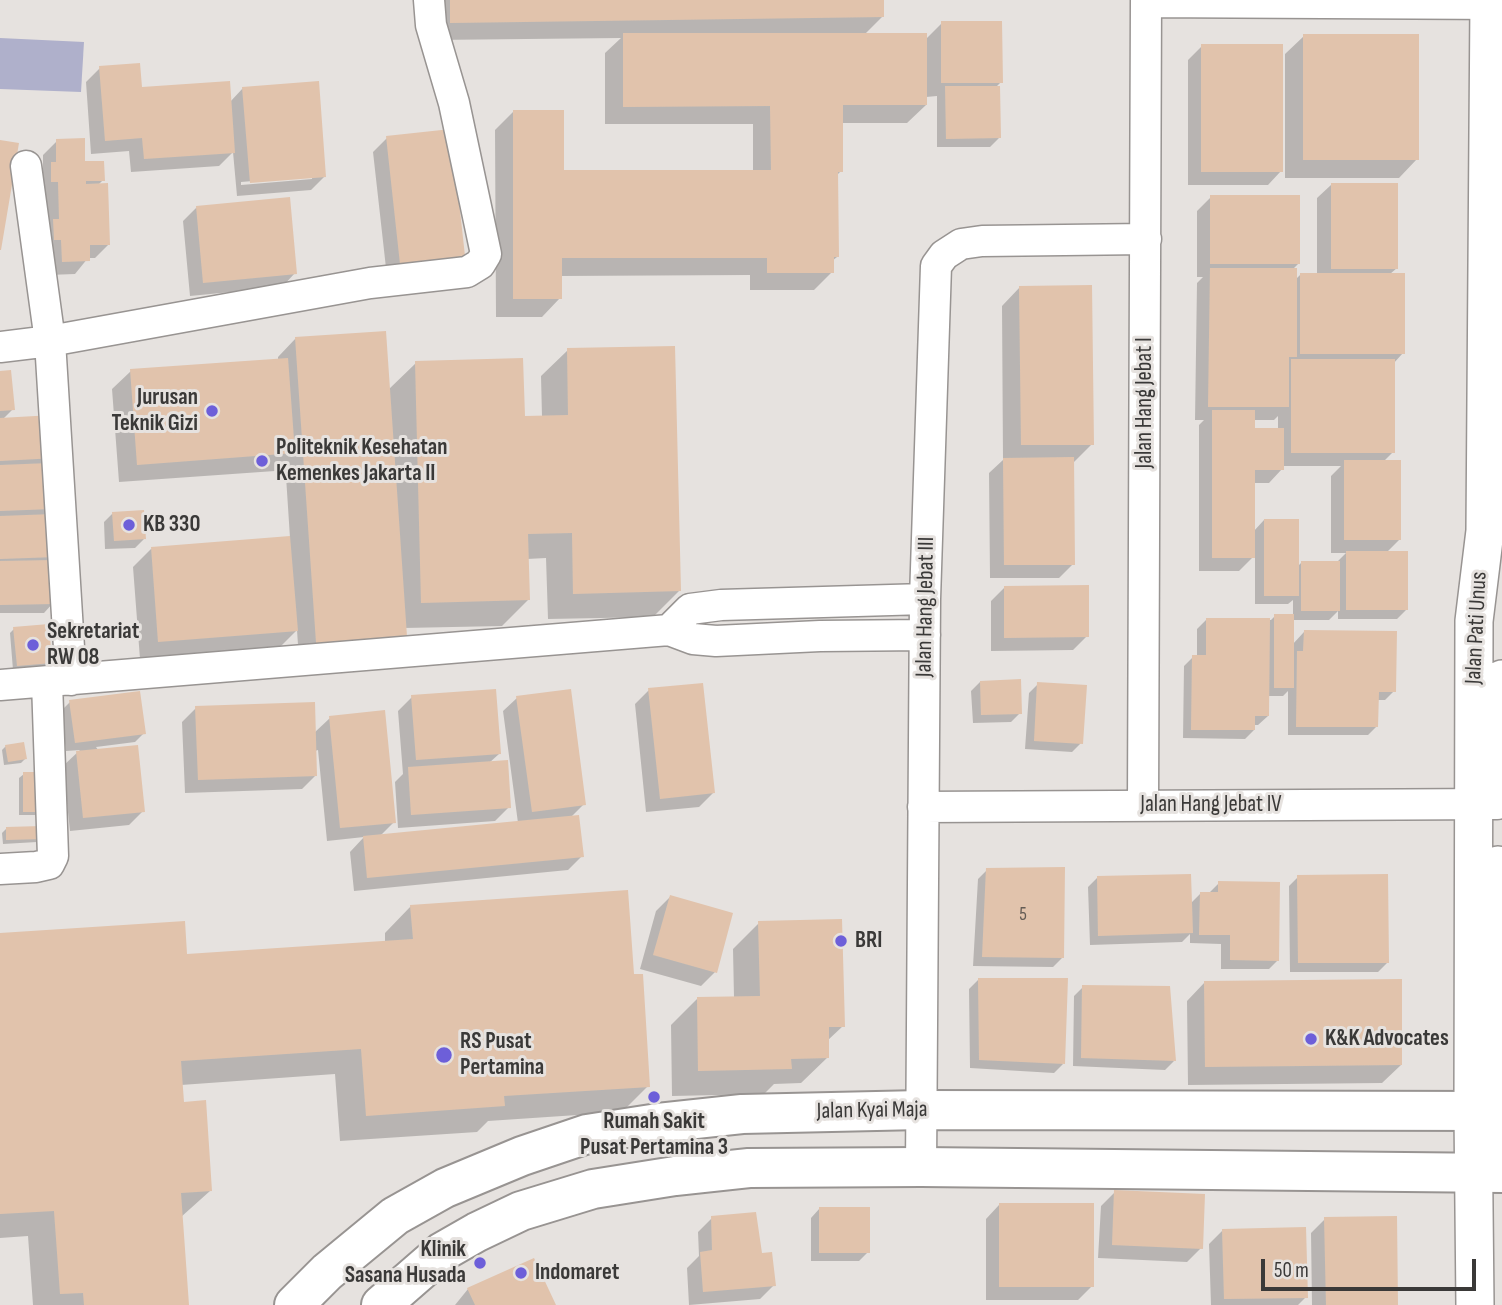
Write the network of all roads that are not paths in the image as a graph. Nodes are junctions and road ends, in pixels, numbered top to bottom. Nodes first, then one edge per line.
1 (429, 0) edge
2 (1146, 1) edge
3 (1494, 2) edge
4 (26, 166) dead end
5 (1146, 239) junction
6 (50, 341) junction
7 (0, 347) edge
8 (1485, 531) junction
9 (1502, 587) edge
10 (925, 599) junction
11 (669, 630) junction
12 (925, 635) junction
13 (1502, 679) edge
14 (59, 681) junction
15 (0, 685) edge
16 (1485, 804) junction
17 (1143, 805) junction
18 (923, 807) junction
19 (0, 869) edge
20 (921, 1110) junction
21 (1494, 1120) edge
22 (921, 1167) junction
23 (1488, 1173) edge
24 (294, 1305) edge
25 (381, 1305) edge
26 (1475, 1305) edge

1 - 6 street
2 - 3 street
2 - 5 street, Jalan Hang Jebat I
3 - 8 street, Jalan Pati Unus
4 - 6 street
5 - 10 street, Jalan Hang Jebat III
5 - 17 street, Jalan Hang Jebat I
6 - 7 street
6 - 14 street
8 - 9 street
8 - 16 street, Jalan Pati Unus
10 - 11 street
10 - 12 street, Jalan Hang Jebat III
11 - 12 street
11 - 14 street
12 - 18 street, Jalan Hang Jebat III
13 - 16 street, Jalan Pati Unus
14 - 15 street
14 - 19 street
16 - 17 street, Jalan Hang Jebat IV
16 - 21 street, Jalan Pati Unus
17 - 18 street, Jalan Hang Jebat IV
18 - 20 street, Jalan Hang Jebat III
20 - 21 main road, Jalan Kyai Maja
20 - 22 street, Jalan Hang Jebat III
20 - 24 main road, Jalan Kyai Maja
21 - 23 street, Jalan Pati Unus
22 - 23 main road
22 - 25 main road
23 - 26 street, Jalan Pati Unus

